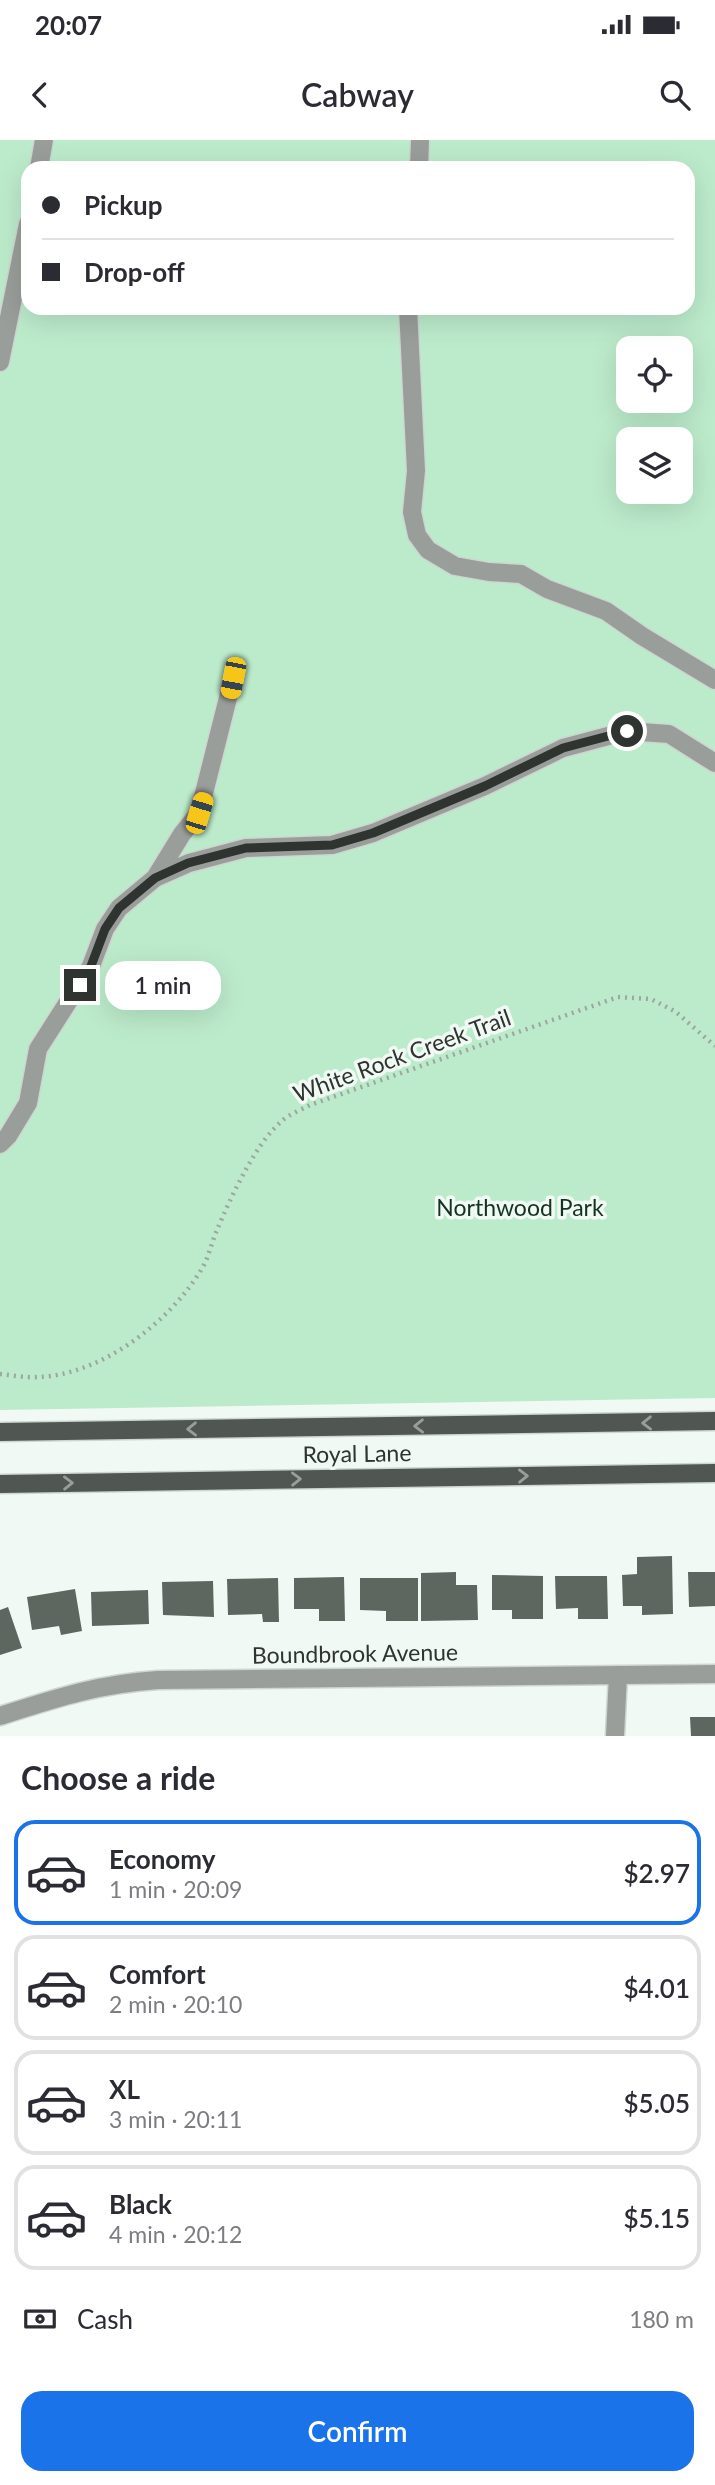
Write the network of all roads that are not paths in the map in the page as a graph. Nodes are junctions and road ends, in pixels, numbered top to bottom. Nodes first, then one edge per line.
1 (44, 140) edge
2 (420, 140) edge
3 (40, 161) edge
4 (419, 161) edge
5 (21, 258) edge
6 (408, 315) edge
7 (0, 362) edge
8 (233, 678) dead end
9 (715, 680) edge
10 (715, 763) edge
11 (155, 878) junction
12 (0, 1144) edge
13 (715, 1422) edge
14 (0, 1432) edge
15 (715, 1473) edge
16 (0, 1484) edge
17 (715, 1674) edge
18 (618, 1675) junction
19 (0, 1716) edge
20 (615, 1736) edge

1 - 3 street
2 - 4 street
5 - 7 street
6 - 9 street
8 - 11 street
10 - 11 street
11 - 12 street
13 -> 14 main road, Royal Lane
16 -> 15 main road, Royal Lane
17 - 18 street, Boundbrook Avenue
18 - 19 street, Boundbrook Avenue
18 - 20 street

